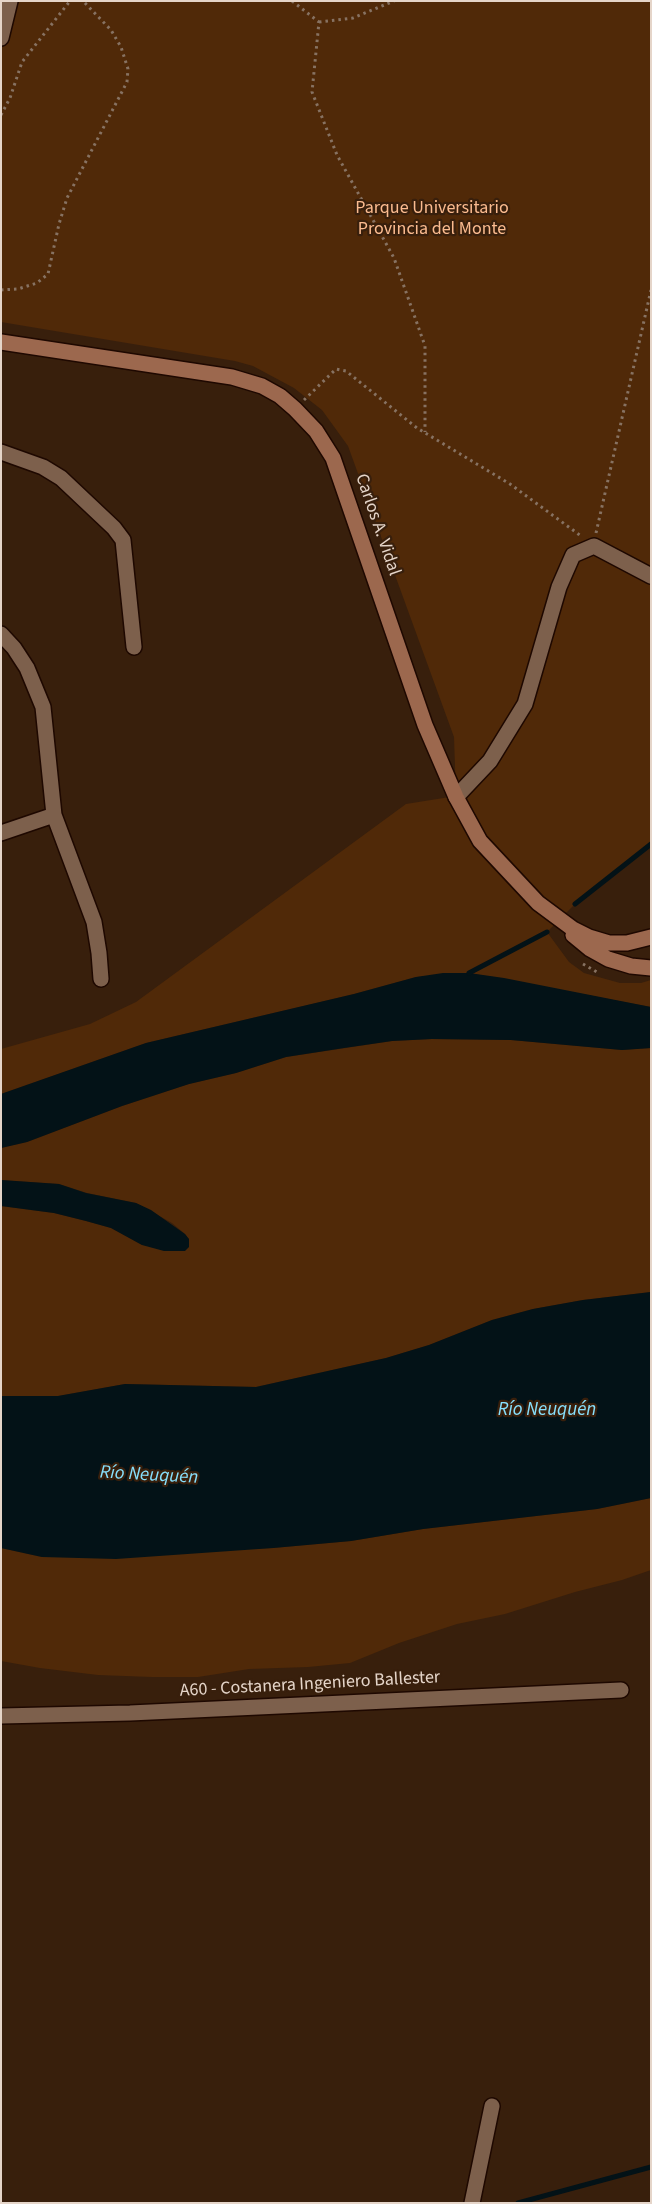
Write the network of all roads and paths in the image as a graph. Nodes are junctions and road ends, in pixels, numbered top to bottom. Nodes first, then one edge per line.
1 (10, 1) edge
2 (70, 1) edge
3 (83, 1) edge
4 (292, 1) edge
5 (394, 1) edge
6 (319, 22) junction
7 (1, 38) edge
8 (1, 115) edge
9 (1, 290) edge
10 (651, 290) edge
11 (1, 342) edge
12 (295, 409) junction
13 (425, 432) junction
14 (1, 452) edge
15 (594, 546) junction
16 (651, 576) edge
17 (1, 634) edge
18 (134, 646) dead end
19 (456, 796) junction
20 (54, 815) junction
21 (1, 833) edge
22 (558, 920) junction
23 (651, 937) edge
24 (579, 960) dead end
25 (651, 968) edge
26 (603, 974) dead end
27 (101, 979) dead end
28 (621, 1690) dead end
29 (1, 1716) edge
30 (492, 2106) dead end
31 (472, 2203) edge

1 - 7 street
2 - 8 path
3 - 9 path
4 - 6 path
5 - 6 path
6 - 13 path
10 - 15 path
11 - 12 street, Carlos A. Vidal
12 - 13 path
12 - 19 street, Carlos A. Vidal
13 - 15 path
14 - 18 street
15 - 16 street
15 - 19 street
17 - 20 street
19 - 22 street, Carlos A. Vidal
20 - 21 street
20 - 27 street
22 - 23 street
22 - 25 street
24 - 26 path
28 - 29 street, A60 - Costanera Ingeniero Ballester
30 - 31 street

